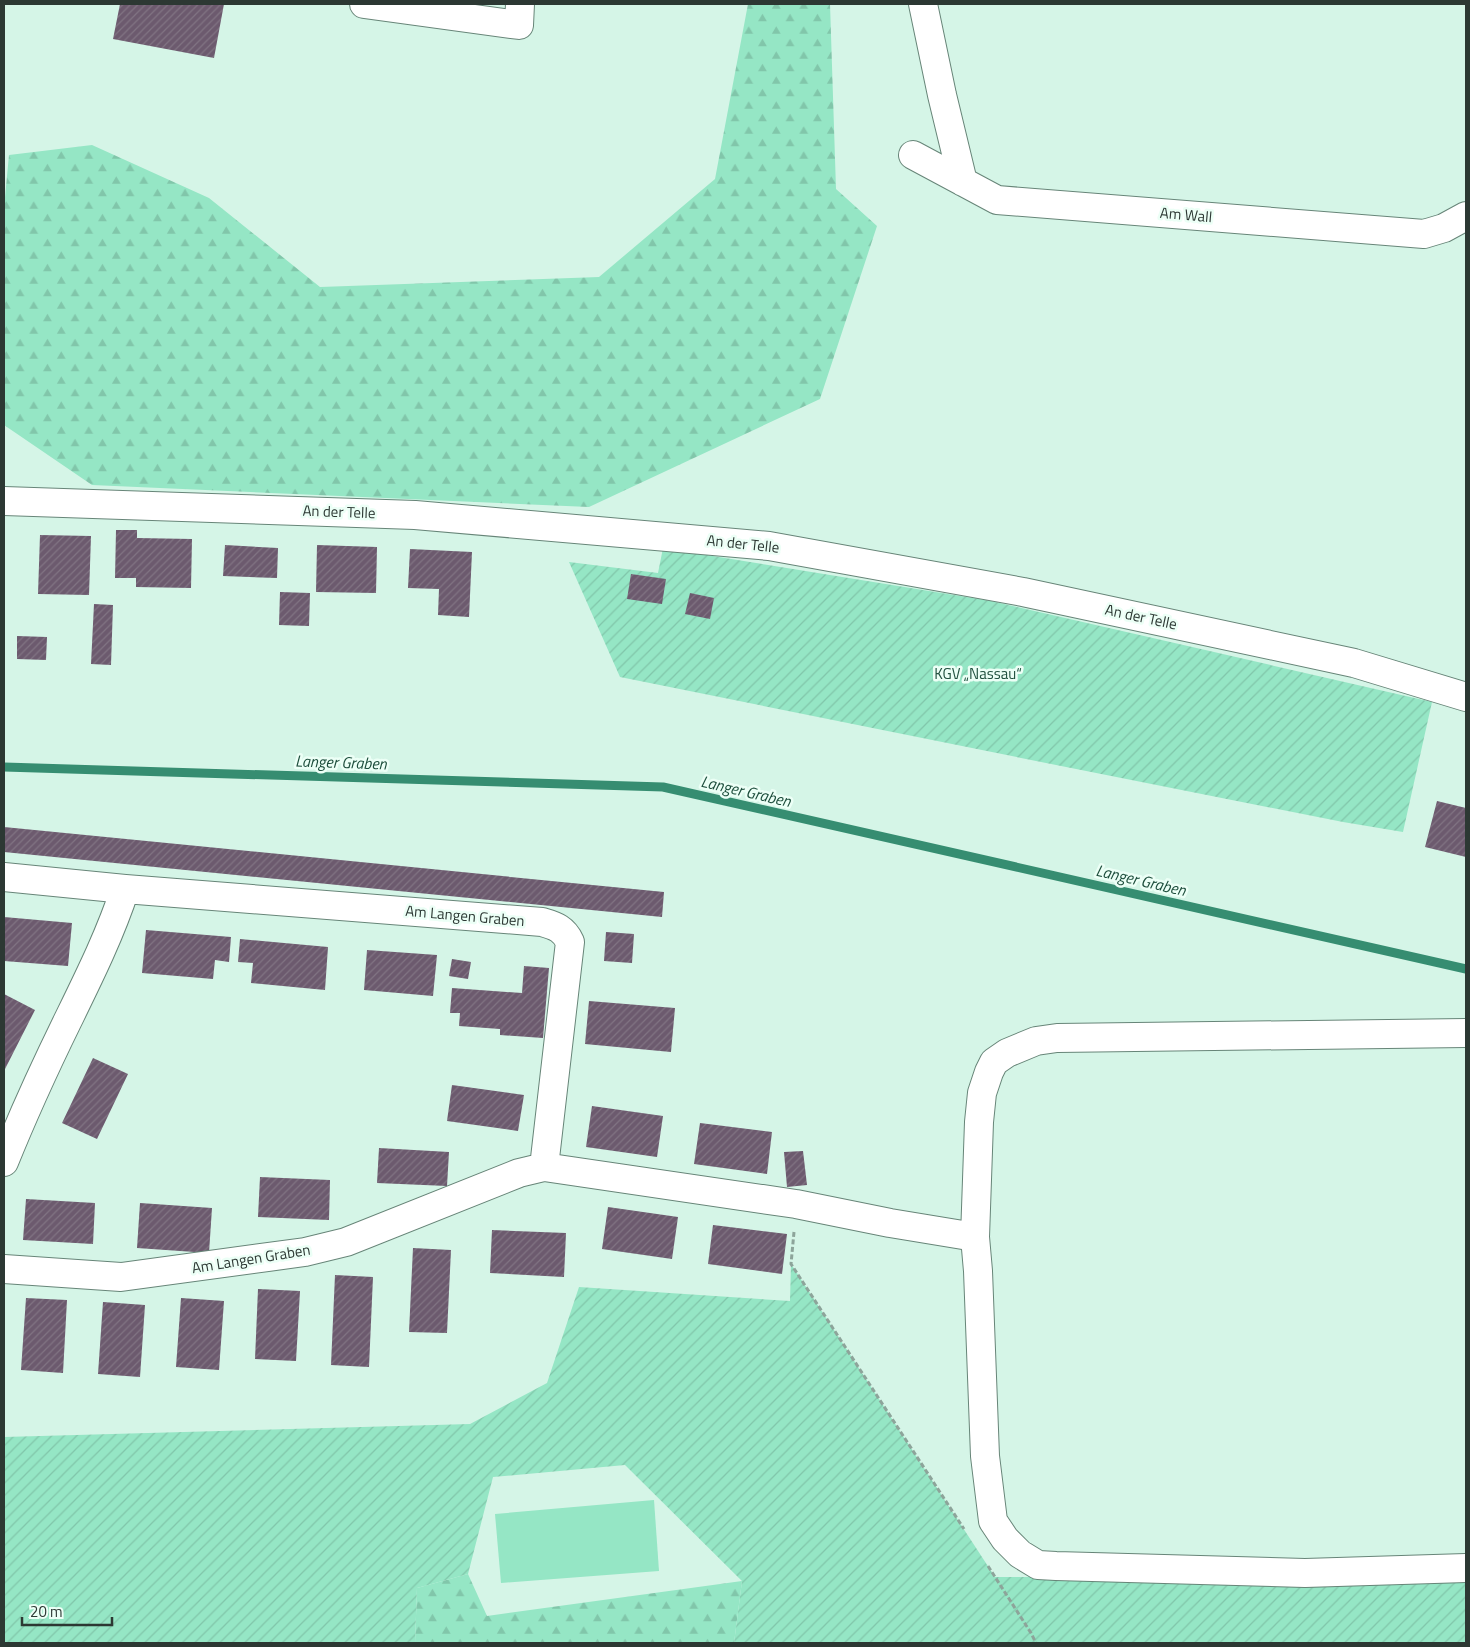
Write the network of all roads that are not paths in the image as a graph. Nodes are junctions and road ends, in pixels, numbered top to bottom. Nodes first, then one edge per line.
1 (364, 4) edge
2 (520, 4) edge
3 (923, 4) edge
4 (914, 155) dead end
5 (963, 182) junction
6 (1466, 216) edge
7 (4, 501) edge
8 (1466, 697) edge
9 (4, 877) edge
10 (124, 889) junction
11 (1466, 1033) edge
12 (4, 1162) edge
13 (544, 1167) junction
14 (975, 1236) junction
15 (4, 1268) edge
16 (1466, 1568) edge

1 - 2 street
3 - 5 street
4 - 5 street, Am Wall
5 - 6 street, Am Wall
7 - 8 street, An der Telle
9 - 10 street, Am Langen Graben
10 - 12 street
10 - 13 street, Am Langen Graben
11 - 14 street
13 - 14 street, Am Langen Graben
13 - 15 street, Am Langen Graben
14 - 16 street

